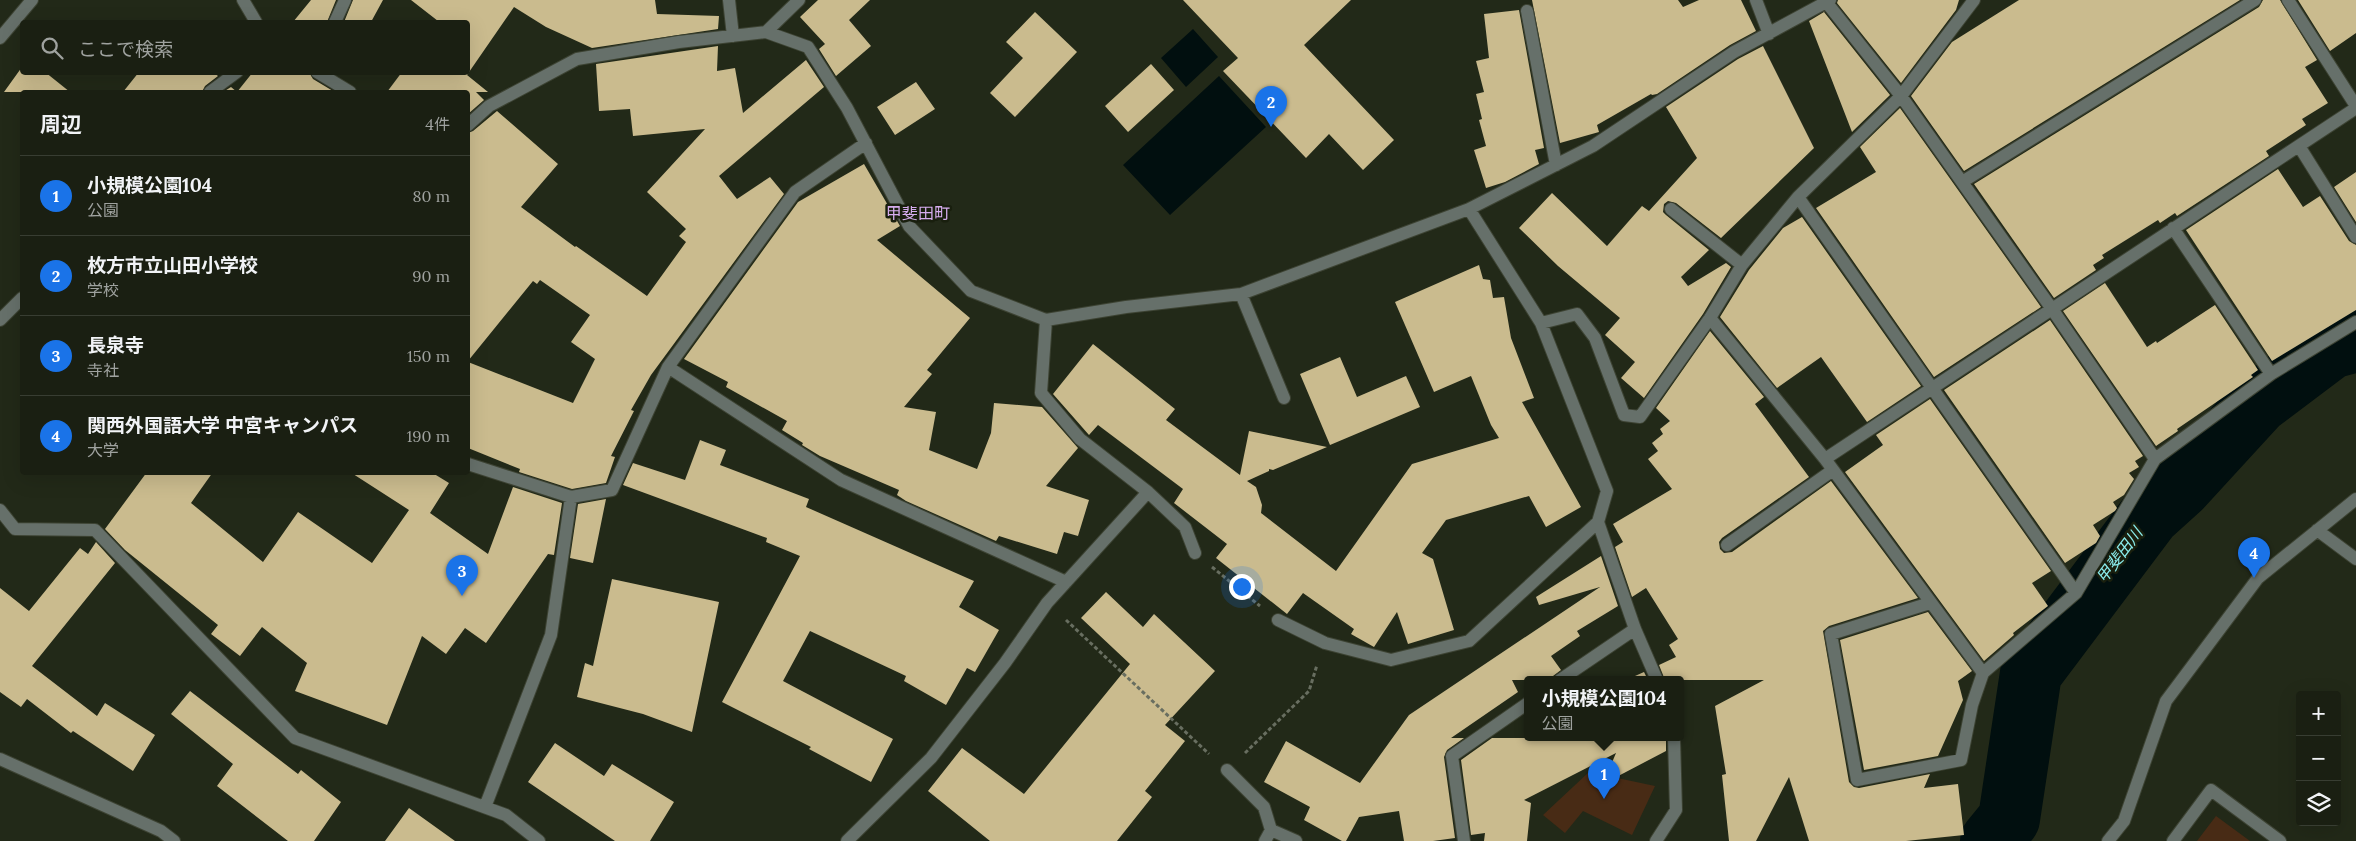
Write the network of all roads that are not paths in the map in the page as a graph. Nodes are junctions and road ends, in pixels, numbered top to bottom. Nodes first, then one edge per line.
1 (32, 0) edge
2 (243, 0) edge
3 (345, 0) edge
4 (729, 0) edge
5 (799, 0) edge
6 (1756, 0) edge
7 (1974, 0) edge
8 (2255, 0) edge
9 (2288, 0) edge
10 (1829, 1) edge
11 (1527, 10) dead end
12 (255, 20) edge
13 (336, 20) edge
14 (766, 32) junction
15 (1769, 34) junction
16 (734, 36) junction
17 (0, 38) edge
18 (233, 75) edge
19 (322, 75) edge
20 (213, 90) edge
21 (347, 90) edge
22 (1900, 96) junction
23 (2356, 107) edge
24 (470, 123) edge
25 (866, 144) junction
26 (2298, 146) junction
27 (1556, 165) junction
28 (1962, 182) junction
29 (1798, 197) junction
30 (1469, 209) junction
31 (1670, 209) dead end
32 (2173, 228) junction
33 (2356, 237) edge
34 (1742, 265) junction
35 (1241, 294) junction
36 (20, 300) edge
37 (2052, 309) junction
38 (1710, 318) junction
39 (0, 320) edge
40 (1046, 320) junction
41 (2356, 322) edge
42 (1541, 323) junction
43 (668, 367) junction
44 (2271, 374) junction
45 (1932, 388) junction
46 (1284, 398) dead end
47 (1825, 459) junction
48 (2155, 459) junction
49 (470, 465) edge
50 (1833, 470) junction
51 (1148, 492) junction
52 (571, 497) junction
53 (2356, 499) edge
54 (0, 510) edge
55 (1598, 522) junction
56 (2317, 530) junction
57 (1727, 545) dead end
58 (1195, 553) road end
59 (2356, 559) edge
60 (1066, 582) junction
61 (2076, 594) junction
62 (1930, 603) junction
63 (1278, 620) road end
64 (1635, 628) junction
65 (1983, 673) junction
66 (1566, 676) edge
67 (1655, 676) edge
68 (1524, 706) edge
69 (1674, 741) edge
70 (0, 759) edge
71 (1227, 770) road end
72 (485, 807) junction
73 (1268, 836) edge
74 (174, 841) edge
75 (539, 841) edge
76 (847, 841) edge
77 (1296, 841) edge
78 (1464, 841) edge
79 (1656, 841) edge
80 (2108, 841) edge
81 (2173, 841) edge
82 (2280, 841) edge

1 - 17 street
2 - 12 street
3 - 13 street
4 - 16 street
5 - 14 street
6 - 15 street
7 - 22 street
8 - 28 street
9 - 23 street
10 - 15 street
10 - 22 street
11 - 27 street
14 - 16 street
14 - 25 street
15 - 27 street
16 - 24 street
18 - 20 street
19 - 21 street
22 - 28 street
22 - 29 street
23 - 26 street
25 - 40 street
25 - 43 street
26 - 32 street
26 - 33 street
27 - 30 street
28 - 37 street
29 - 34 street
29 - 45 street
30 - 35 street
30 - 42 street
31 - 34 street
32 - 37 street
32 - 44 street
34 - 38 street
35 - 40 street
35 - 46 street
36 - 39 street
37 - 45 street
37 - 48 street
38 - 42 street
38 - 47 street
40 - 51 street
41 - 44 street
42 - 55 street
43 - 52 street
43 - 60 street
44 - 48 street
45 - 47 street
45 - 61 street
47 - 50 street
48 - 61 street
49 - 52 street
50 - 57 street
50 - 62 street
51 - 58 street
51 - 60 street
52 - 72 street
53 - 56 street
54 - 72 street
55 - 63 street
55 - 64 street
56 - 59 street
56 - 80 street
60 - 76 street
61 - 65 street
62 - 65 street
62 - 65 street
64 - 66 street
64 - 67 street
68 - 78 street
69 - 79 street
70 - 74 street
71 - 73 street
72 - 75 street
73 - 77 street
81 - 82 street

